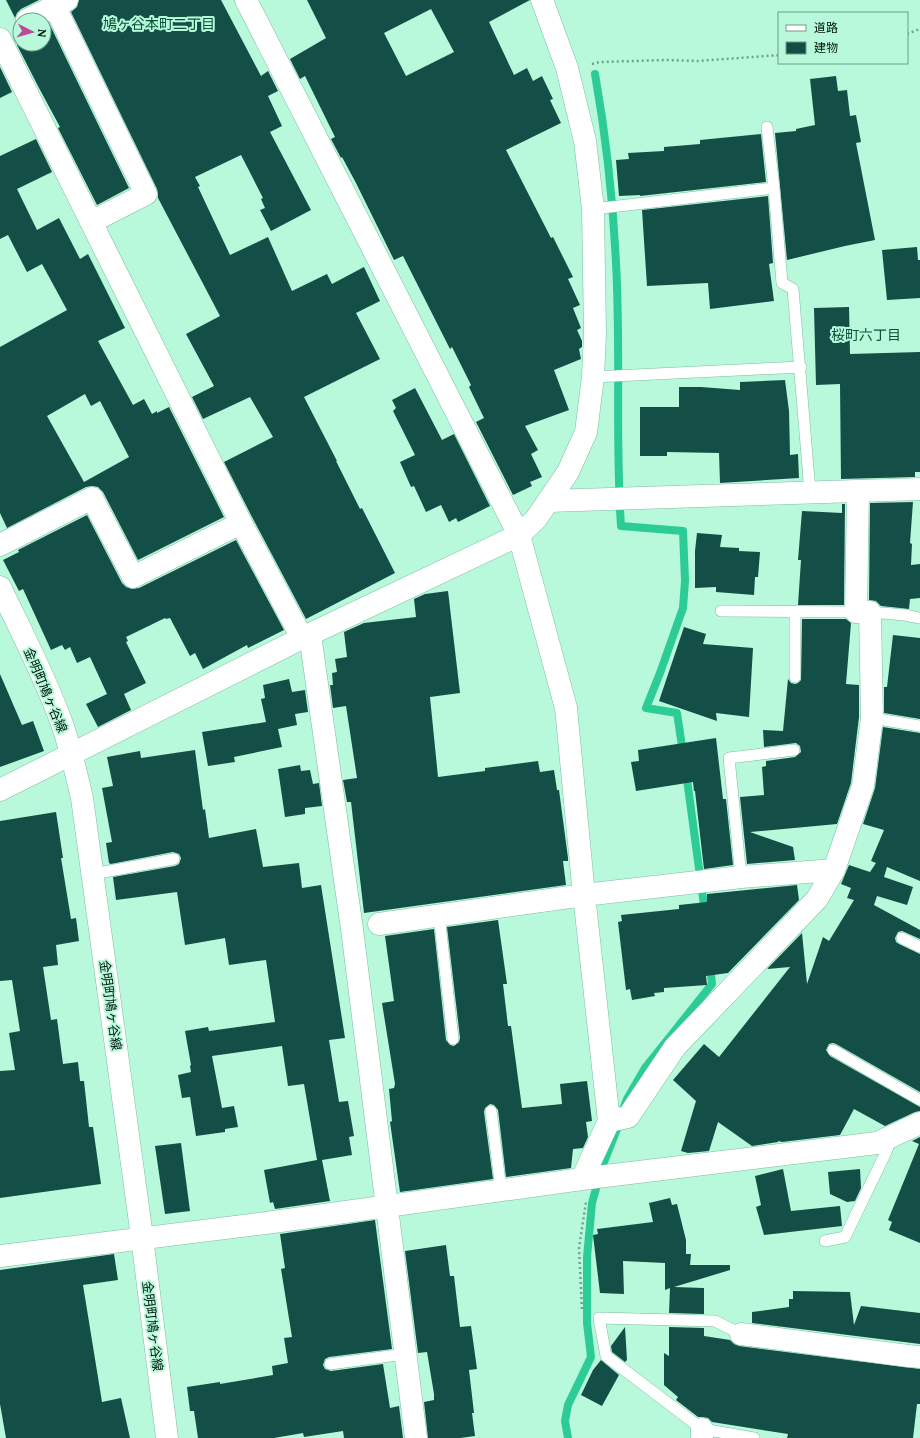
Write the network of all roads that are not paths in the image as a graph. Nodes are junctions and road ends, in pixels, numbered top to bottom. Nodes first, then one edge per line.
1 (246, 0) edge
2 (542, 0) edge
3 (61, 3) edge
4 (43, 12) edge
5 (12, 27) edge
6 (0, 33) edge
7 (0, 39) edge
8 (767, 127) dead end
9 (774, 188) junction
10 (592, 208) junction
11 (91, 222) junction
12 (801, 367) junction
13 (593, 377) junction
14 (920, 489) edge
15 (858, 491) junction
16 (810, 492) junction
17 (548, 501) junction
18 (241, 523) junction
19 (519, 535) junction
20 (0, 545) edge
21 (0, 587) edge
22 (721, 611) dead end
23 (795, 612) junction
24 (863, 612) junction
25 (920, 618) edge
26 (306, 637) junction
27 (795, 677) dead end
28 (872, 718) junction
29 (920, 726) edge
30 (794, 750) dead end
31 (72, 754) junction
32 (0, 790) edge
33 (174, 859) dead end
34 (834, 870) junction
35 (93, 874) junction
36 (741, 877) junction
37 (584, 895) junction
38 (438, 915) junction
39 (379, 924) dead end
40 (902, 938) dead end
41 (920, 947) edge
42 (453, 1038) dead end
43 (833, 1050) dead end
44 (920, 1100) edge
45 (491, 1111) dead end
46 (609, 1121) junction
47 (920, 1123) edge
48 (892, 1136) junction
49 (585, 1179) junction
50 (501, 1190) junction
51 (386, 1206) junction
52 (142, 1237) junction
53 (825, 1241) dead end
54 (0, 1256) edge
55 (741, 1334) joint
56 (405, 1354) junction
57 (920, 1357) edge
58 (330, 1364) dead end
59 (702, 1433) edge
60 (167, 1438) edge
61 (416, 1438) edge
62 (754, 1438) edge

1 - 19 street
2 - 10 street
3 - 4 street
3 - 11 street
5 - 6 street
7 - 11 street
8 - 9 lane
9 - 10 lane
9 - 12 lane
10 - 13 street
11 - 18 street
12 - 13 lane
12 - 16 lane
13 - 17 street
14 - 15 street
15 - 16 street
15 - 24 street
16 - 17 street
17 - 19 street
18 - 20 street
18 - 26 street
19 - 26 street
19 - 37 street
21 - 31 street, 金明町鳩ヶ谷線
22 - 23 lane
23 - 24 lane
23 - 27 lane
24 - 25 lane
24 - 28 street
26 - 31 street
26 - 51 street
28 - 29 lane
28 - 34 street
30 - 36 lane
31 - 32 street
31 - 35 street, 金明町鳩ヶ谷線
33 - 35 lane
34 - 36 street
34 - 46 street
35 - 52 street, 金明町鳩ヶ谷線
36 - 37 street
37 - 38 street
37 - 46 street
38 - 39 street
38 - 42 lane
40 - 41 lane
43 - 44 lane
45 - 50 lane
46 - 49 street
47 - 48 street
48 - 49 street
48 - 53 lane
49 - 50 street
50 - 51 street
51 - 52 street
51 - 56 street
52 - 54 street
52 - 60 street, 金明町鳩ヶ谷線
55 - 57 street
55 - 59 lane
56 - 58 lane
56 - 61 street
59 - 62 lane

